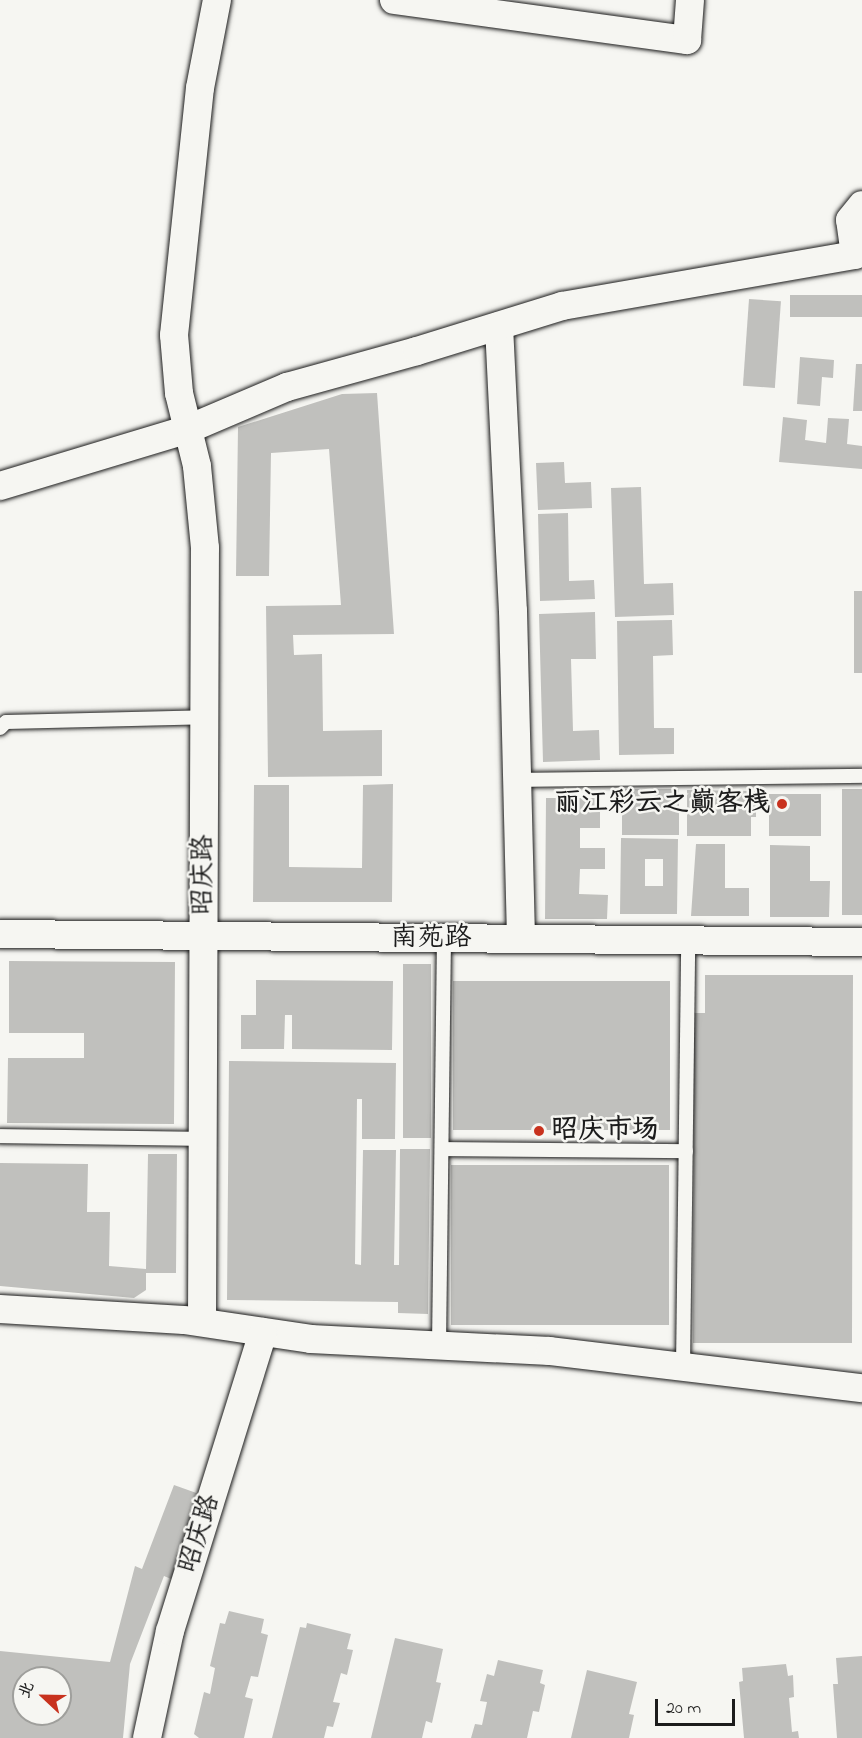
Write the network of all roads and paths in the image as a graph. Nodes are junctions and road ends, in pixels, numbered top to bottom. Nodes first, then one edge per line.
1 (217, 0) edge
2 (394, 0) edge
3 (690, 0) edge
4 (862, 205) edge
5 (860, 260) edge
6 (500, 326) junction
7 (186, 430) junction
8 (0, 486) edge
9 (205, 717) junction
10 (0, 728) edge
11 (862, 776) edge
12 (517, 780) junction
13 (0, 934) edge
14 (204, 937) junction
15 (444, 939) junction
16 (520, 939) junction
17 (688, 940) junction
18 (862, 942) edge
19 (0, 1136) edge
20 (203, 1139) junction
21 (442, 1149) junction
22 (686, 1152) junction
23 (0, 1309) edge
24 (202, 1322) junction
25 (272, 1333) junction
26 (439, 1346) junction
27 (683, 1368) junction
28 (862, 1388) edge
29 (147, 1738) edge
30 (165, 1738) edge

1 - 7 street, 昭庆路
2 - 3 street
4 - 5 street
5 - 6 street
6 - 7 street
6 - 12 street
7 - 8 street
7 - 9 street, 昭庆路
9 - 10 lane
9 - 14 street, 昭庆路
11 - 12 lane
12 - 16 street
13 - 14 street, 南苑路
14 - 15 street, 南苑路
14 - 20 street, 昭庆路
15 - 16 street, 南苑路
15 - 21 lane
16 - 17 street, 南苑路
17 - 18 street, 南苑路
17 - 22 lane
19 - 20 lane
20 - 24 street, 昭庆路
21 - 22 lane
21 - 26 lane
22 - 27 lane
23 - 24 street
24 - 25 street
25 - 26 street
25 - 29 street, 昭庆路
25 - 30 street, 昭庆路
26 - 27 street
27 - 28 street

